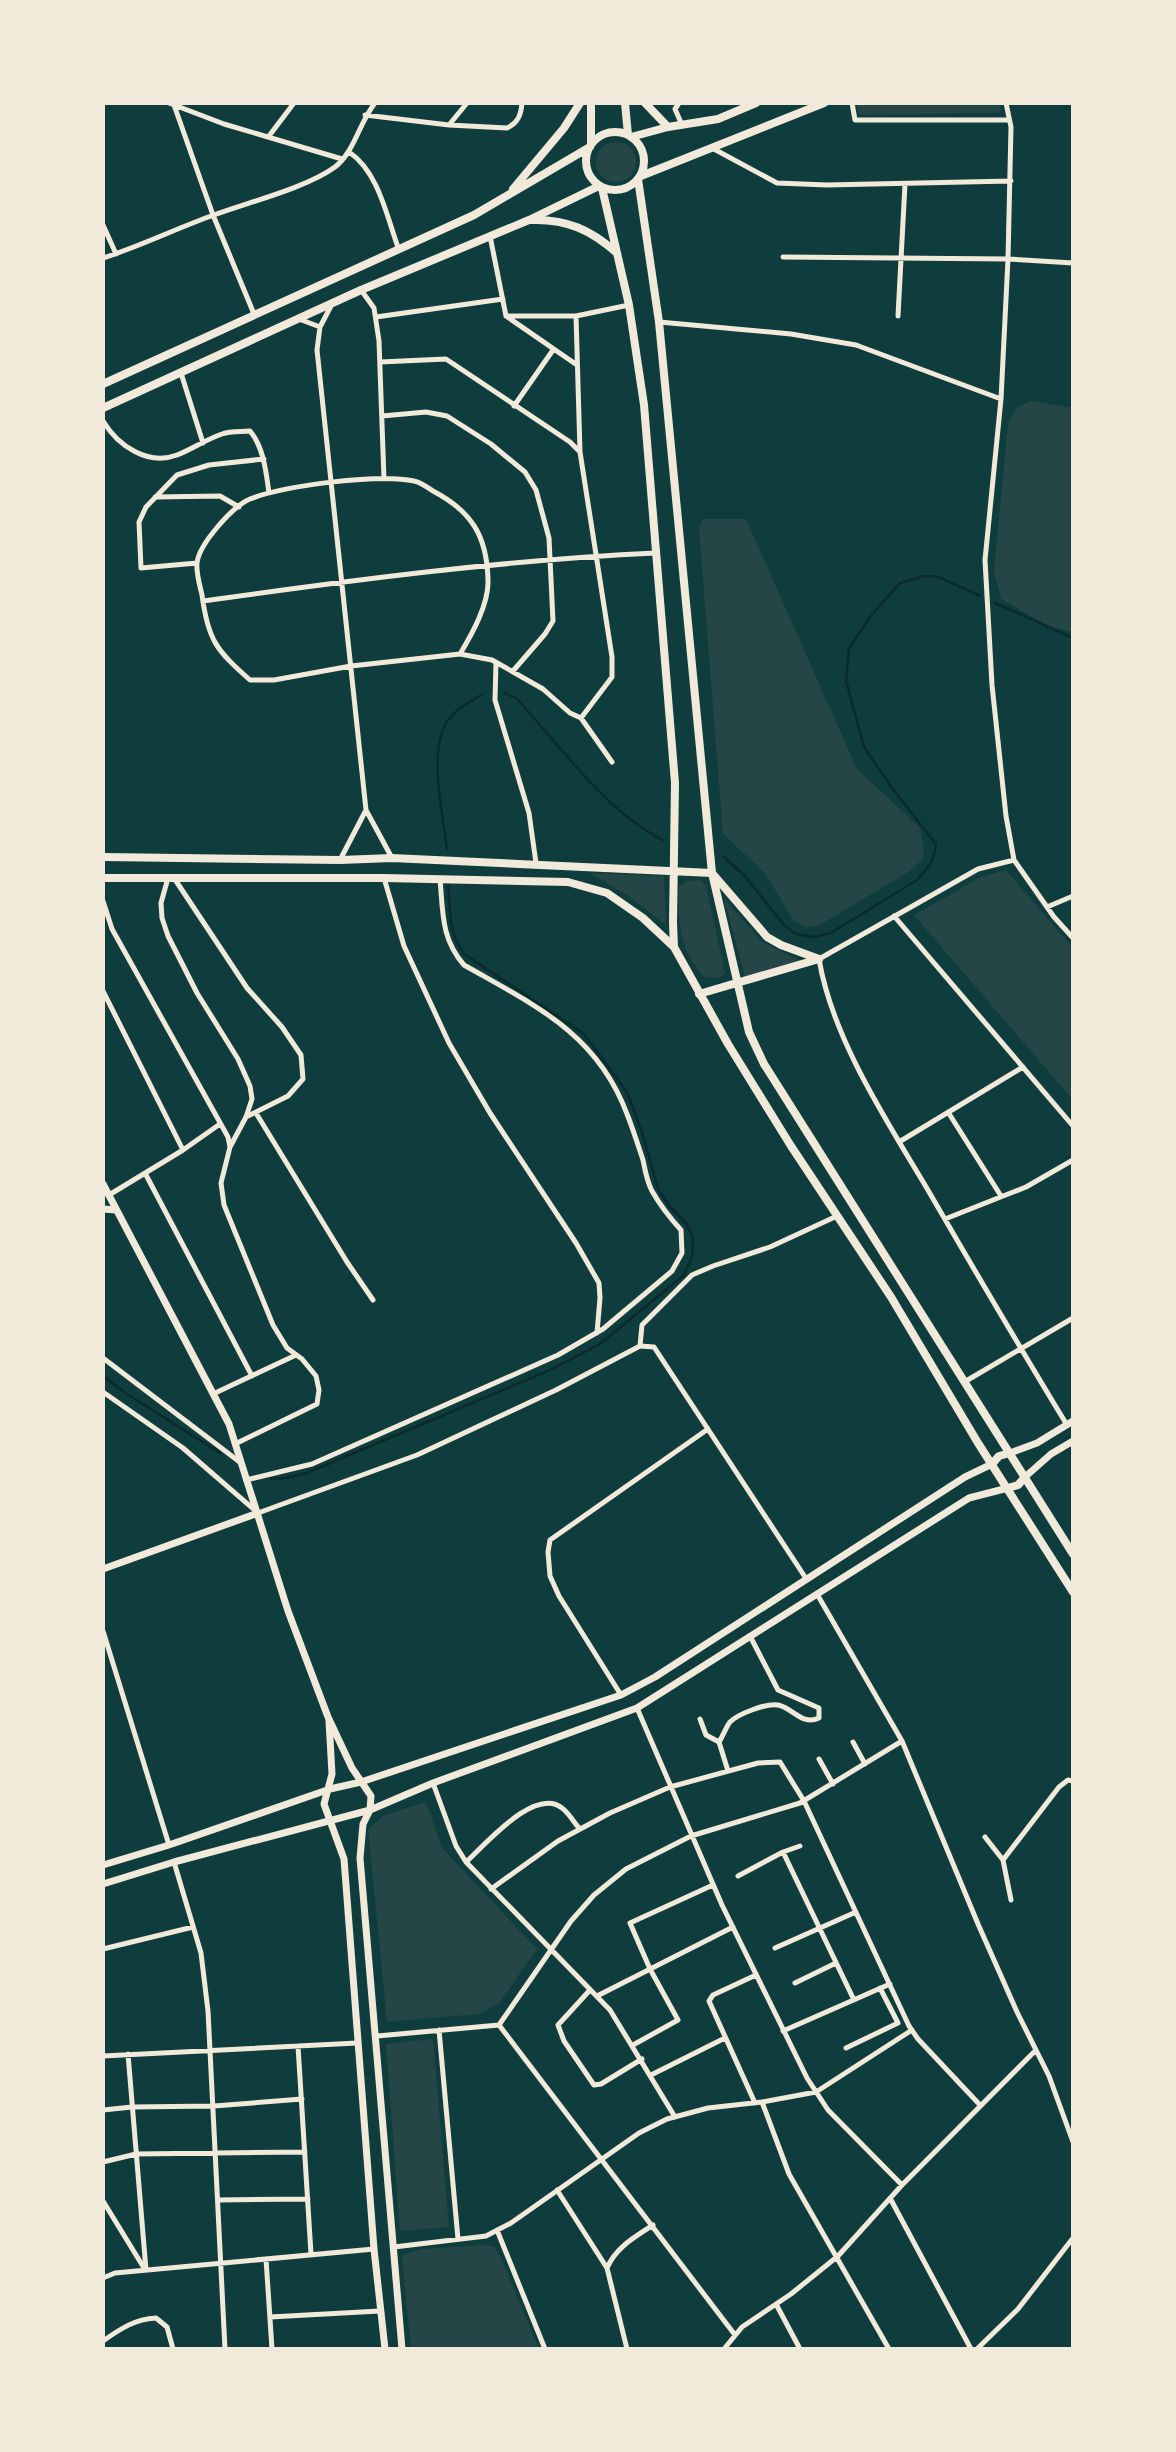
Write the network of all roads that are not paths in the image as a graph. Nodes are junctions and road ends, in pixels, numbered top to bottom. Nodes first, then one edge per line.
1 (294, 103) edge
2 (375, 103) edge
3 (467, 103) edge
4 (523, 103) edge
5 (580, 103) edge
6 (591, 103) edge
7 (625, 103) edge
8 (645, 103) edge
9 (757, 103) edge
10 (824, 103) edge
11 (852, 103) edge
12 (1006, 103) edge
13 (172, 104) edge
14 (675, 105) edge
15 (365, 115) junction
16 (1009, 120) junction
17 (449, 125) junction
18 (682, 125) junction
19 (668, 127) junction
20 (269, 136) junction
21 (629, 136) junction
22 (590, 145) junction
23 (712, 148) junction
24 (349, 152) junction
25 (342, 159) junction
26 (639, 178) junction
27 (1011, 181) junction
28 (905, 184) junction
29 (600, 187) junction
30 (507, 195) junction
31 (213, 215) junction
32 (529, 220) junction
33 (103, 225) edge
34 (490, 236) junction
35 (399, 250) junction
36 (617, 253) junction
37 (116, 254) junction
38 (783, 257) dead end
39 (103, 258) edge
40 (901, 258) junction
41 (1008, 259) junction
42 (1073, 264) edge
43 (362, 290) junction
44 (503, 299) junction
45 (332, 304) junction
46 (629, 305) junction
47 (254, 314) junction
48 (506, 316) junction
49 (576, 316) junction
50 (898, 316) dead end
51 (376, 317) junction
52 (299, 319) junction
53 (659, 322) junction
54 (320, 327) junction
55 (553, 350) junction
56 (380, 362) junction
57 (577, 365) junction
58 (181, 373) junction
59 (103, 384) edge
60 (1001, 399) junction
61 (514, 406) junction
62 (103, 408) edge
63 (382, 416) junction
64 (103, 421) edge
65 (203, 443) junction
66 (580, 452) junction
67 (264, 459) junction
68 (384, 479) junction
69 (331, 482) junction
70 (269, 493) junction
71 (155, 497) junction
72 (239, 507) junction
73 (656, 553) junction
74 (597, 556) junction
75 (550, 559) junction
76 (197, 563) junction
77 (486, 566) junction
78 (342, 581) junction
79 (203, 601) junction
80 (460, 654) junction
81 (496, 662) junction
82 (351, 666) junction
83 (513, 671) junction
84 (581, 718) junction
85 (612, 762) dead end
86 (366, 810) junction
87 (103, 857) edge
88 (392, 858) junction
89 (340, 860) junction
90 (1014, 860) junction
91 (536, 863) junction
92 (674, 872) junction
93 (712, 873) junction
94 (103, 878) edge
95 (171, 878) junction
96 (384, 878) junction
97 (440, 879) junction
98 (1073, 896) edge
99 (103, 901) edge
100 (1047, 907) junction
101 (105, 911) edge
102 (894, 916) junction
103 (1073, 938) edge
104 (674, 947) junction
105 (819, 959) junction
106 (737, 984) junction
107 (103, 991) edge
108 (699, 993) junction
109 (1023, 1067) junction
110 (948, 1112) junction
111 (256, 1113) junction
112 (246, 1118) junction
113 (220, 1124) junction
114 (1073, 1126) edge
115 (899, 1142) junction
116 (230, 1147) junction
117 (183, 1150) junction
118 (1073, 1160) edge
119 (145, 1173) junction
120 (103, 1184) edge
121 (109, 1195) junction
122 (1001, 1196) junction
123 (103, 1209) edge
124 (116, 1210) junction
125 (837, 1216) junction
126 (945, 1219) junction
127 (373, 1300) dead end
128 (1073, 1318) edge
129 (597, 1333) junction
130 (640, 1346) junction
131 (1021, 1349) junction
132 (296, 1355) junction
133 (103, 1358) edge
134 (252, 1376) junction
135 (966, 1381) junction
136 (103, 1392) edge
137 (213, 1394) junction
138 (1070, 1423) edge
139 (708, 1429) junction
140 (1073, 1440) edge
141 (235, 1444) junction
142 (1010, 1453) junction
143 (241, 1463) junction
144 (992, 1464) junction
145 (1025, 1477) junction
146 (246, 1480) junction
147 (1008, 1489) junction
148 (258, 1513) junction
149 (1073, 1554) edge
150 (103, 1569) edge
151 (807, 1580) junction
152 (1073, 1592) edge
153 (817, 1594) junction
154 (103, 1631) edge
155 (750, 1636) junction
156 (621, 1695) junction
157 (637, 1708) junction
158 (328, 1717) junction
159 (700, 1719) dead end
160 (902, 1741) junction
161 (719, 1742) junction
162 (853, 1742) dead end
163 (820, 1759) dead end
164 (865, 1764) junction
165 (728, 1771) junction
166 (1073, 1781) edge
167 (361, 1782) junction
168 (433, 1783) junction
169 (833, 1784) junction
170 (670, 1787) junction
171 (330, 1789) junction
172 (804, 1801) junction
173 (370, 1810) junction
174 (331, 1820) junction
175 (580, 1829) junction
176 (691, 1836) junction
177 (985, 1837) dead end
178 (169, 1845) junction
179 (800, 1846) dead end
180 (783, 1852) junction
181 (1003, 1860) junction
182 (174, 1862) junction
183 (466, 1862) junction
184 (103, 1865) edge
185 (738, 1876) dead end
186 (103, 1884) edge
187 (713, 1885) junction
188 (491, 1889) junction
189 (1011, 1900) dead end
190 (856, 1912) junction
191 (193, 1927) junction
192 (733, 1927) junction
193 (820, 1927) junction
194 (775, 1948) dead end
195 (103, 1949) edge
196 (550, 1950) junction
197 (836, 1963) junction
198 (650, 1969) junction
199 (756, 1975) junction
200 (795, 1983) dead end
201 (890, 1984) junction
202 (880, 1988) junction
203 (590, 1990) junction
204 (597, 1996) junction
205 (854, 2000) junction
206 (499, 2025) junction
207 (439, 2030) junction
208 (912, 2030) junction
209 (783, 2031) junction
210 (377, 2036) junction
211 (871, 2037) junction
212 (725, 2038) junction
213 (357, 2043) junction
214 (633, 2045) junction
215 (298, 2046) junction
216 (846, 2048) dead end
217 (211, 2049) junction
218 (1036, 2050) junction
219 (877, 2053) junction
220 (128, 2054) junction
221 (103, 2056) edge
222 (642, 2059) junction
223 (651, 2075) junction
224 (816, 2092) junction
225 (302, 2099) junction
226 (758, 2103) junction
227 (980, 2105) junction
228 (214, 2106) junction
229 (132, 2107) junction
230 (103, 2110) edge
231 (675, 2117) junction
232 (1073, 2142) edge
233 (305, 2152) junction
234 (136, 2154) junction
235 (216, 2154) junction
236 (603, 2158) junction
237 (103, 2162) edge
238 (902, 2185) junction
239 (557, 2190) junction
240 (890, 2198) junction
241 (308, 2199) junction
242 (219, 2200) junction
243 (103, 2201) edge
244 (653, 2225) junction
245 (497, 2230) junction
246 (1073, 2238) edge
247 (458, 2239) junction
248 (394, 2247) junction
249 (374, 2249) junction
250 (311, 2255) junction
251 (838, 2256) junction
252 (267, 2259) junction
253 (222, 2263) junction
254 (607, 2268) junction
255 (146, 2270) junction
256 (103, 2278) edge
257 (776, 2304) junction
258 (380, 2311) junction
259 (270, 2318) junction
260 (735, 2335) junction
261 (103, 2341) edge
262 (173, 2349) edge
263 (225, 2349) edge
264 (272, 2349) edge
265 (385, 2349) edge
266 (402, 2349) edge
267 (545, 2349) edge
268 (627, 2349) edge
269 (724, 2349) edge
270 (800, 2349) edge
271 (889, 2349) edge
272 (971, 2349) edge
273 (977, 2349) edge

1 - 20 street
2 - 15 street
3 - 17 street
4 - 17 street
5 - 30 main road
6 - 22 main road
7 - 21 main road
8 - 19 main road
9 - 18 main road
10 - 23 main road
11 - 16 street
12 - 16 street
13 - 20 street
13 - 31 street
14 - 18 street
15 - 17 street
15 - 24 street
16 - 27 street
18 - 19 main road
19 - 21 main road
20 - 25 street
21 - 22 main road
21 - 26 main road
22 - 29 main road
22 - 30 main road
23 - 26 main road
23 - 28 street
24 - 25 street
24 - 35 street
25 - 31 street
26 - 29 main road
26 - 53 main road
27 - 28 street
27 - 41 street
28 - 40 street
29 - 32 main road
29 - 36 main road
30 - 35 main road
31 - 37 street
31 - 47 street
32 - 34 main road
32 - 36 main road
33 - 37 street
34 - 43 main road
34 - 44 street
35 - 47 main road
36 - 46 main road
37 - 39 street
38 - 40 street
40 - 41 street
40 - 50 street
41 - 42 street
41 - 60 street
43 - 45 main road
43 - 51 street
44 - 48 street
44 - 51 street
45 - 52 main road
45 - 54 street
46 - 49 street
46 - 73 main road
47 - 59 main road
48 - 49 street
48 - 55 street
49 - 57 street
51 - 56 street
52 - 54 street
52 - 58 main road
53 - 60 street
53 - 93 main road
54 - 69 street
55 - 57 street
55 - 61 street
56 - 61 street
56 - 63 street
57 - 66 street
58 - 62 main road
58 - 65 street
60 - 90 street
61 - 66 street
63 - 68 street
63 - 75 street
64 - 65 street
65 - 67 street
66 - 74 street
67 - 70 street
67 - 71 street
68 - 69 street
68 - 77 street
69 - 70 street
69 - 78 street
70 - 72 street
71 - 72 street
71 - 76 street
72 - 76 street
73 - 74 street
73 - 92 main road
74 - 75 street
74 - 84 street
75 - 77 street
75 - 83 street
76 - 79 street
77 - 78 street
77 - 80 street
78 - 79 street
78 - 82 street
79 - 82 street
80 - 81 street
80 - 82 street
81 - 83 street
81 - 91 street
82 - 86 street
83 - 84 street
84 - 85 street
86 - 88 street
86 - 89 street
87 - 89 main road
88 - 89 main road
88 - 91 main road
90 - 100 street
90 - 102 street
91 - 92 main road
92 - 93 main road
92 - 104 main road
93 - 105 main road
93 - 106 main road
94 - 95 main road
95 - 96 main road
95 - 111 street
95 - 112 street
96 - 97 main road
96 - 129 street
97 - 104 main road
97 - 129 street
98 - 100 street
99 - 101 street
100 - 103 street
101 - 113 street
102 - 105 street
102 - 109 street
104 - 108 main road
105 - 106 main road
105 - 115 street
106 - 108 main road
106 - 135 main road
107 - 117 street
108 - 125 main road
109 - 110 street
109 - 114 street
110 - 115 street
110 - 122 street
111 - 112 street
111 - 127 street
112 - 116 street
113 - 116 street
113 - 117 street
115 - 126 street
116 - 132 street
117 - 119 street
118 - 122 street
119 - 121 street
119 - 134 street
120 - 121 street
121 - 124 street
122 - 126 street
123 - 124 street
124 - 137 street
125 - 130 street
125 - 144 main road
126 - 131 street
128 - 131 street
129 - 146 street
130 - 139 street
130 - 148 street
131 - 135 street
131 - 138 street
132 - 134 street
132 - 141 street
133 - 143 street
134 - 137 street
135 - 142 main road
136 - 148 street
137 - 141 street
138 - 142 street
139 - 151 street
139 - 156 street
140 - 145 street
141 - 143 street
142 - 144 main road
142 - 145 main road
143 - 146 street
144 - 147 main road
144 - 151 street
145 - 147 main road
145 - 149 main road
146 - 148 street
147 - 152 main road
147 - 153 street
148 - 150 street
148 - 158 street
151 - 156 street
153 - 155 street
153 - 160 street
154 - 178 street
155 - 157 street
155 - 161 street
156 - 167 street
157 - 168 street
157 - 170 street
158 - 167 street
158 - 171 street
159 - 161 street
160 - 164 street
160 - 218 street
161 - 165 street
162 - 164 street
163 - 169 street
164 - 169 street
165 - 170 street
165 - 172 street
166 - 181 street
167 - 171 street
167 - 173 street
168 - 173 street
168 - 183 street
169 - 172 street
170 - 175 street
170 - 176 street
171 - 174 street
171 - 178 street
172 - 176 street
172 - 190 street
173 - 174 street
173 - 210 street
174 - 182 street
174 - 213 street
175 - 183 street
175 - 188 street
176 - 187 street
176 - 196 street
177 - 181 street
178 - 184 street
179 - 180 street
180 - 185 street
180 - 193 street
181 - 189 street
182 - 186 street
182 - 191 street
183 - 188 street
187 - 192 street
187 - 198 street
188 - 196 street
190 - 193 street
190 - 201 street
191 - 195 street
191 - 217 street
192 - 198 street
192 - 199 street
193 - 194 street
193 - 197 street
196 - 203 street
196 - 206 street
197 - 200 street
197 - 205 street
198 - 204 street
198 - 214 street
199 - 209 street
199 - 212 street
201 - 202 street
201 - 208 street
202 - 205 street
202 - 211 street
203 - 204 street
203 - 222 street
204 - 214 street
205 - 209 street
206 - 207 street
206 - 236 street
207 - 210 street
207 - 247 street
208 - 219 street
208 - 227 street
209 - 224 street
210 - 248 street
211 - 216 street
211 - 219 street
212 - 223 street
212 - 226 street
213 - 215 street
213 - 249 street
214 - 222 street
215 - 217 street
215 - 225 street
217 - 220 street
217 - 228 street
218 - 227 street
218 - 232 street
219 - 224 street
220 - 221 street
220 - 229 street
222 - 223 street
223 - 231 street
224 - 226 street
224 - 238 street
225 - 228 street
225 - 233 street
226 - 231 street
226 - 251 street
227 - 238 street
228 - 229 street
228 - 235 street
229 - 230 street
229 - 234 street
231 - 236 street
233 - 235 street
233 - 241 street
234 - 235 street
234 - 237 street
234 - 255 street
235 - 242 street
236 - 239 street
236 - 244 street
238 - 240 street
239 - 245 street
239 - 254 street
240 - 251 street
240 - 272 street
241 - 242 street
241 - 250 street
242 - 253 street
243 - 255 street
244 - 254 street
244 - 260 street
245 - 247 street
245 - 267 street
246 - 273 street
247 - 248 street
248 - 266 street
249 - 250 street
249 - 258 street
250 - 252 street
251 - 257 street
251 - 271 street
252 - 253 street
252 - 259 street
253 - 255 street
253 - 263 street
254 - 268 street
255 - 256 street
257 - 260 street
257 - 270 street
258 - 259 street
258 - 265 street
259 - 264 street
260 - 269 street
261 - 262 street

